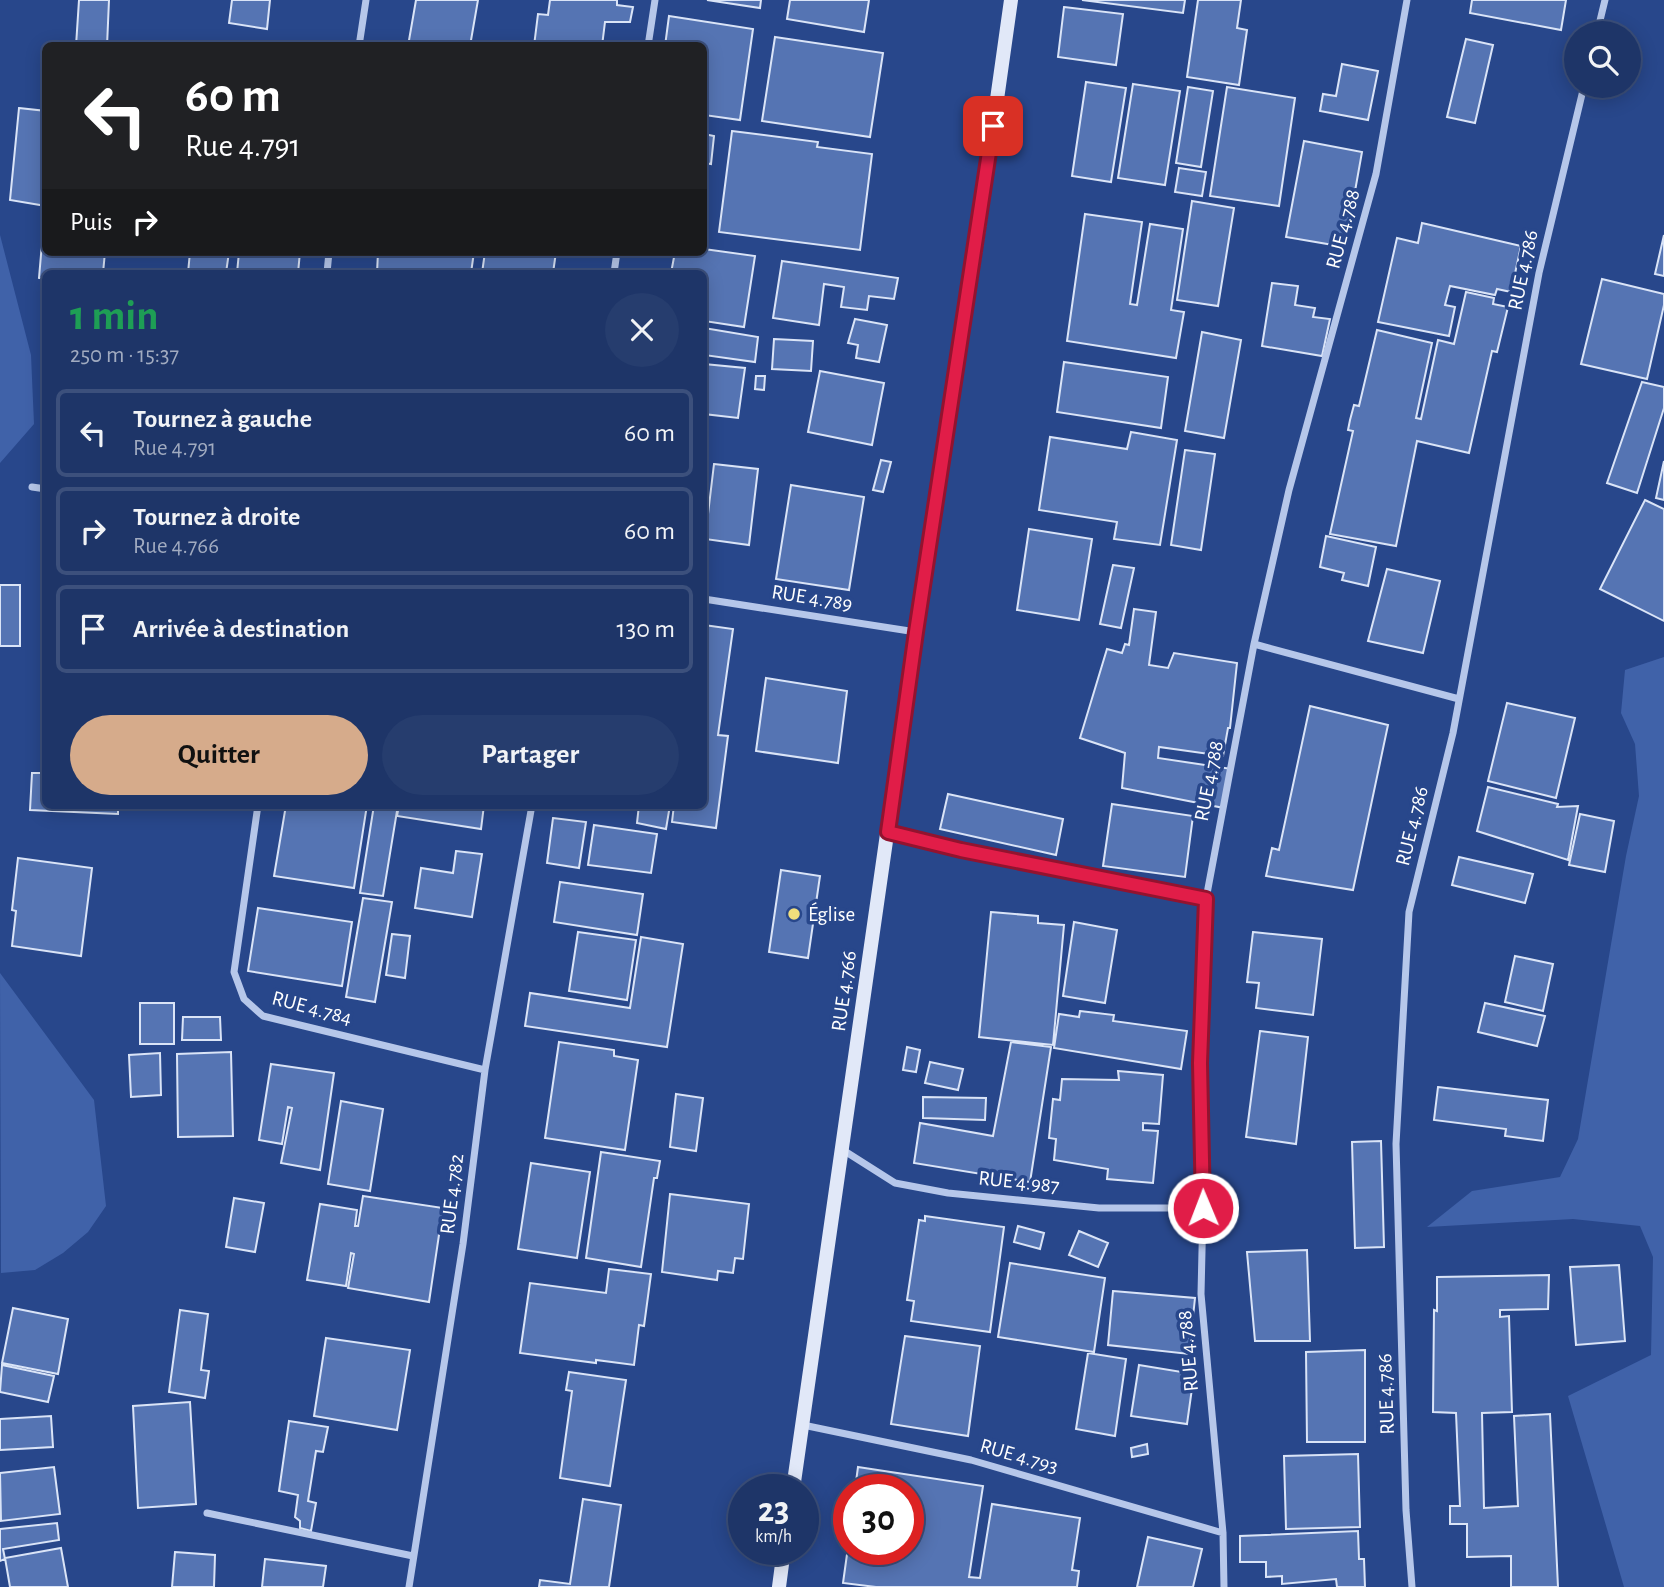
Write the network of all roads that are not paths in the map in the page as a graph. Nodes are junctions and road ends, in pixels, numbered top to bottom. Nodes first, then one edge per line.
1 (366, 0) edge
2 (655, 0) edge
3 (1011, 0) edge
4 (1407, 0) edge
5 (1605, 0) edge
6 (1600, 21) edge
7 (360, 42) edge
8 (649, 42) edge
9 (1581, 98) edge
10 (32, 487) dead end
11 (42, 488) edge
12 (707, 599) edge
13 (916, 632) junction
14 (1254, 643) junction
15 (1459, 699) junction
16 (257, 809) edge
17 (531, 809) edge
18 (888, 832) junction
19 (1206, 899) junction
20 (485, 1070) junction
21 (842, 1149) junction
22 (1203, 1208) junction
23 (803, 1425) junction
24 (795, 1474) edge
25 (207, 1513) dead end
26 (1223, 1533) junction
27 (414, 1556) junction
28 (782, 1565) edge
29 (409, 1587) edge
30 (779, 1587) edge
31 (1224, 1587) edge
32 (1412, 1587) edge

1 - 7 street
2 - 8 street
3 - 13 street, RUE 4.766
4 - 14 street, RUE 4.788
5 - 6 street
9 - 15 street, RUE 4.786
10 - 11 street
12 - 13 street, RUE 4.789
13 - 18 street, RUE 4.766
14 - 15 street
14 - 19 street, RUE 4.788
15 - 32 street, RUE 4.786
16 - 20 street, RUE 4.784
17 - 20 street, RUE 4.782
18 - 19 street
18 - 21 street, RUE 4.766
19 - 22 street, RUE 4.788
20 - 27 street, RUE 4.782
21 - 22 street, RUE 4.987
21 - 23 street, RUE 4.766
22 - 26 street, RUE 4.788
23 - 24 street, RUE 4.766
23 - 26 street, RUE 4.793
25 - 27 street
26 - 31 street, RUE 4.788
27 - 29 street, RUE 4.782
28 - 30 street

